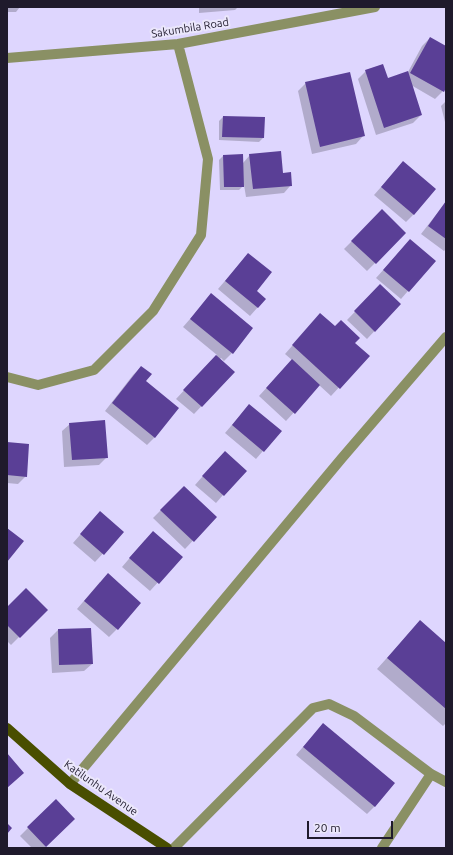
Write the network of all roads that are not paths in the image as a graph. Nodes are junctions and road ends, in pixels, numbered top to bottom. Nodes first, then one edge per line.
1 (375, 7) edge
2 (178, 44) junction
3 (7, 58) edge
4 (446, 337) edge
5 (7, 377) edge
6 (7, 728) edge
7 (431, 774) junction
8 (446, 782) edge
9 (70, 784) junction
10 (167, 848) edge
11 (174, 848) edge
12 (382, 848) edge

1 - 2 street, Sakumbila Road
2 - 3 street, Sakumbila Road
2 - 5 street
4 - 9 street
6 - 9 main road, Katilunhu Avenue
7 - 8 street
7 - 11 street
7 - 12 street
9 - 10 main road, Katilunhu Avenue

